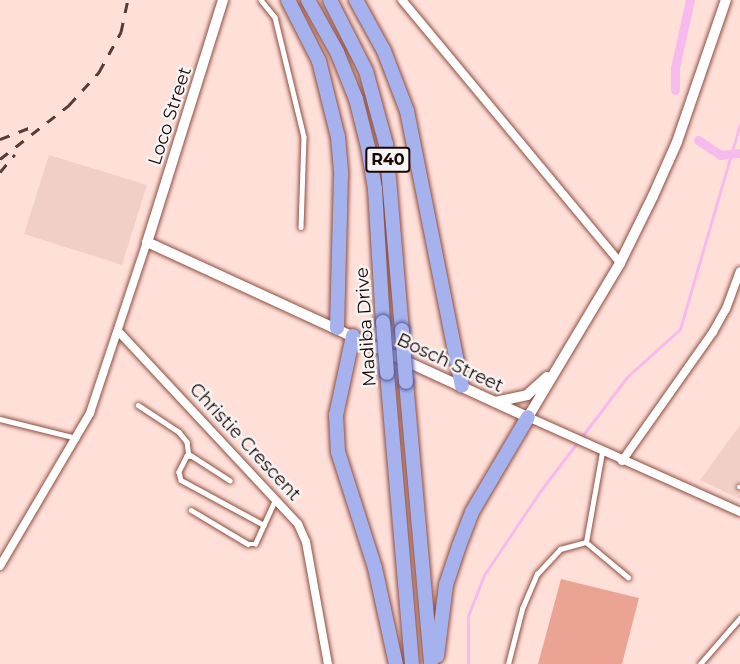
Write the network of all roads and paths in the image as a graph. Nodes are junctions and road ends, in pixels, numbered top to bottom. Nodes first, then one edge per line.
1 (223, 0) edge
2 (261, 0) edge
3 (288, 0) edge
4 (308, 0) edge
5 (330, 0) edge
6 (356, 0) edge
7 (402, 0) edge
8 (726, 0) edge
9 (301, 227) dead end
10 (147, 242) junction
11 (620, 263) junction
12 (740, 271) edge
13 (337, 328) junction
14 (118, 331) junction
15 (353, 336) junction
16 (561, 363) junction
17 (462, 386) junction
18 (495, 402) junction
19 (138, 405) dead end
20 (528, 417) junction
21 (0, 419) edge
22 (77, 438) junction
23 (598, 450) junction
24 (189, 456) junction
25 (622, 461) junction
26 (230, 481) dead end
27 (277, 498) junction
28 (191, 510) dead end
29 (740, 512) edge
30 (264, 525) junction
31 (586, 542) junction
32 (0, 567) edge
33 (628, 577) dead end
34 (740, 618) edge
35 (328, 664) edge
36 (396, 664) edge
37 (411, 664) edge
38 (431, 664) edge
39 (436, 664) edge
40 (508, 664) edge
41 (700, 664) edge

1 - 10 street, Loco Street
2 - 9 lane
3 - 13 main road
4 - 37 main road, Madiba Drive / R40, bridge
5 - 38 main road, Madiba Drive / R40, bridge
6 - 17 main road
7 - 11 street
8 - 11 street
10 - 13 street, Bosch Street
10 - 14 street
11 - 16 street
12 - 25 street
13 - 15 street, Bosch Street
14 - 22 street
14 - 27 street, Christie Crescent
15 - 17 street, Bosch Street
15 - 36 main road
16 - 18 street
16 - 20 street
17 - 18 street, Bosch Street
18 - 20 street, Bosch Street
19 - 24 lane
20 - 23 street, Bosch Street
20 - 39 main road
21 - 22 lane
22 - 32 street
23 - 25 street, Bosch Street
23 - 31 lane
24 - 26 lane
24 - 30 lane
25 - 29 street, Bosch Street
27 - 30 lane
27 - 35 street, Christie Crescent
28 - 30 lane
31 - 33 lane
31 - 40 lane
34 - 41 lane

